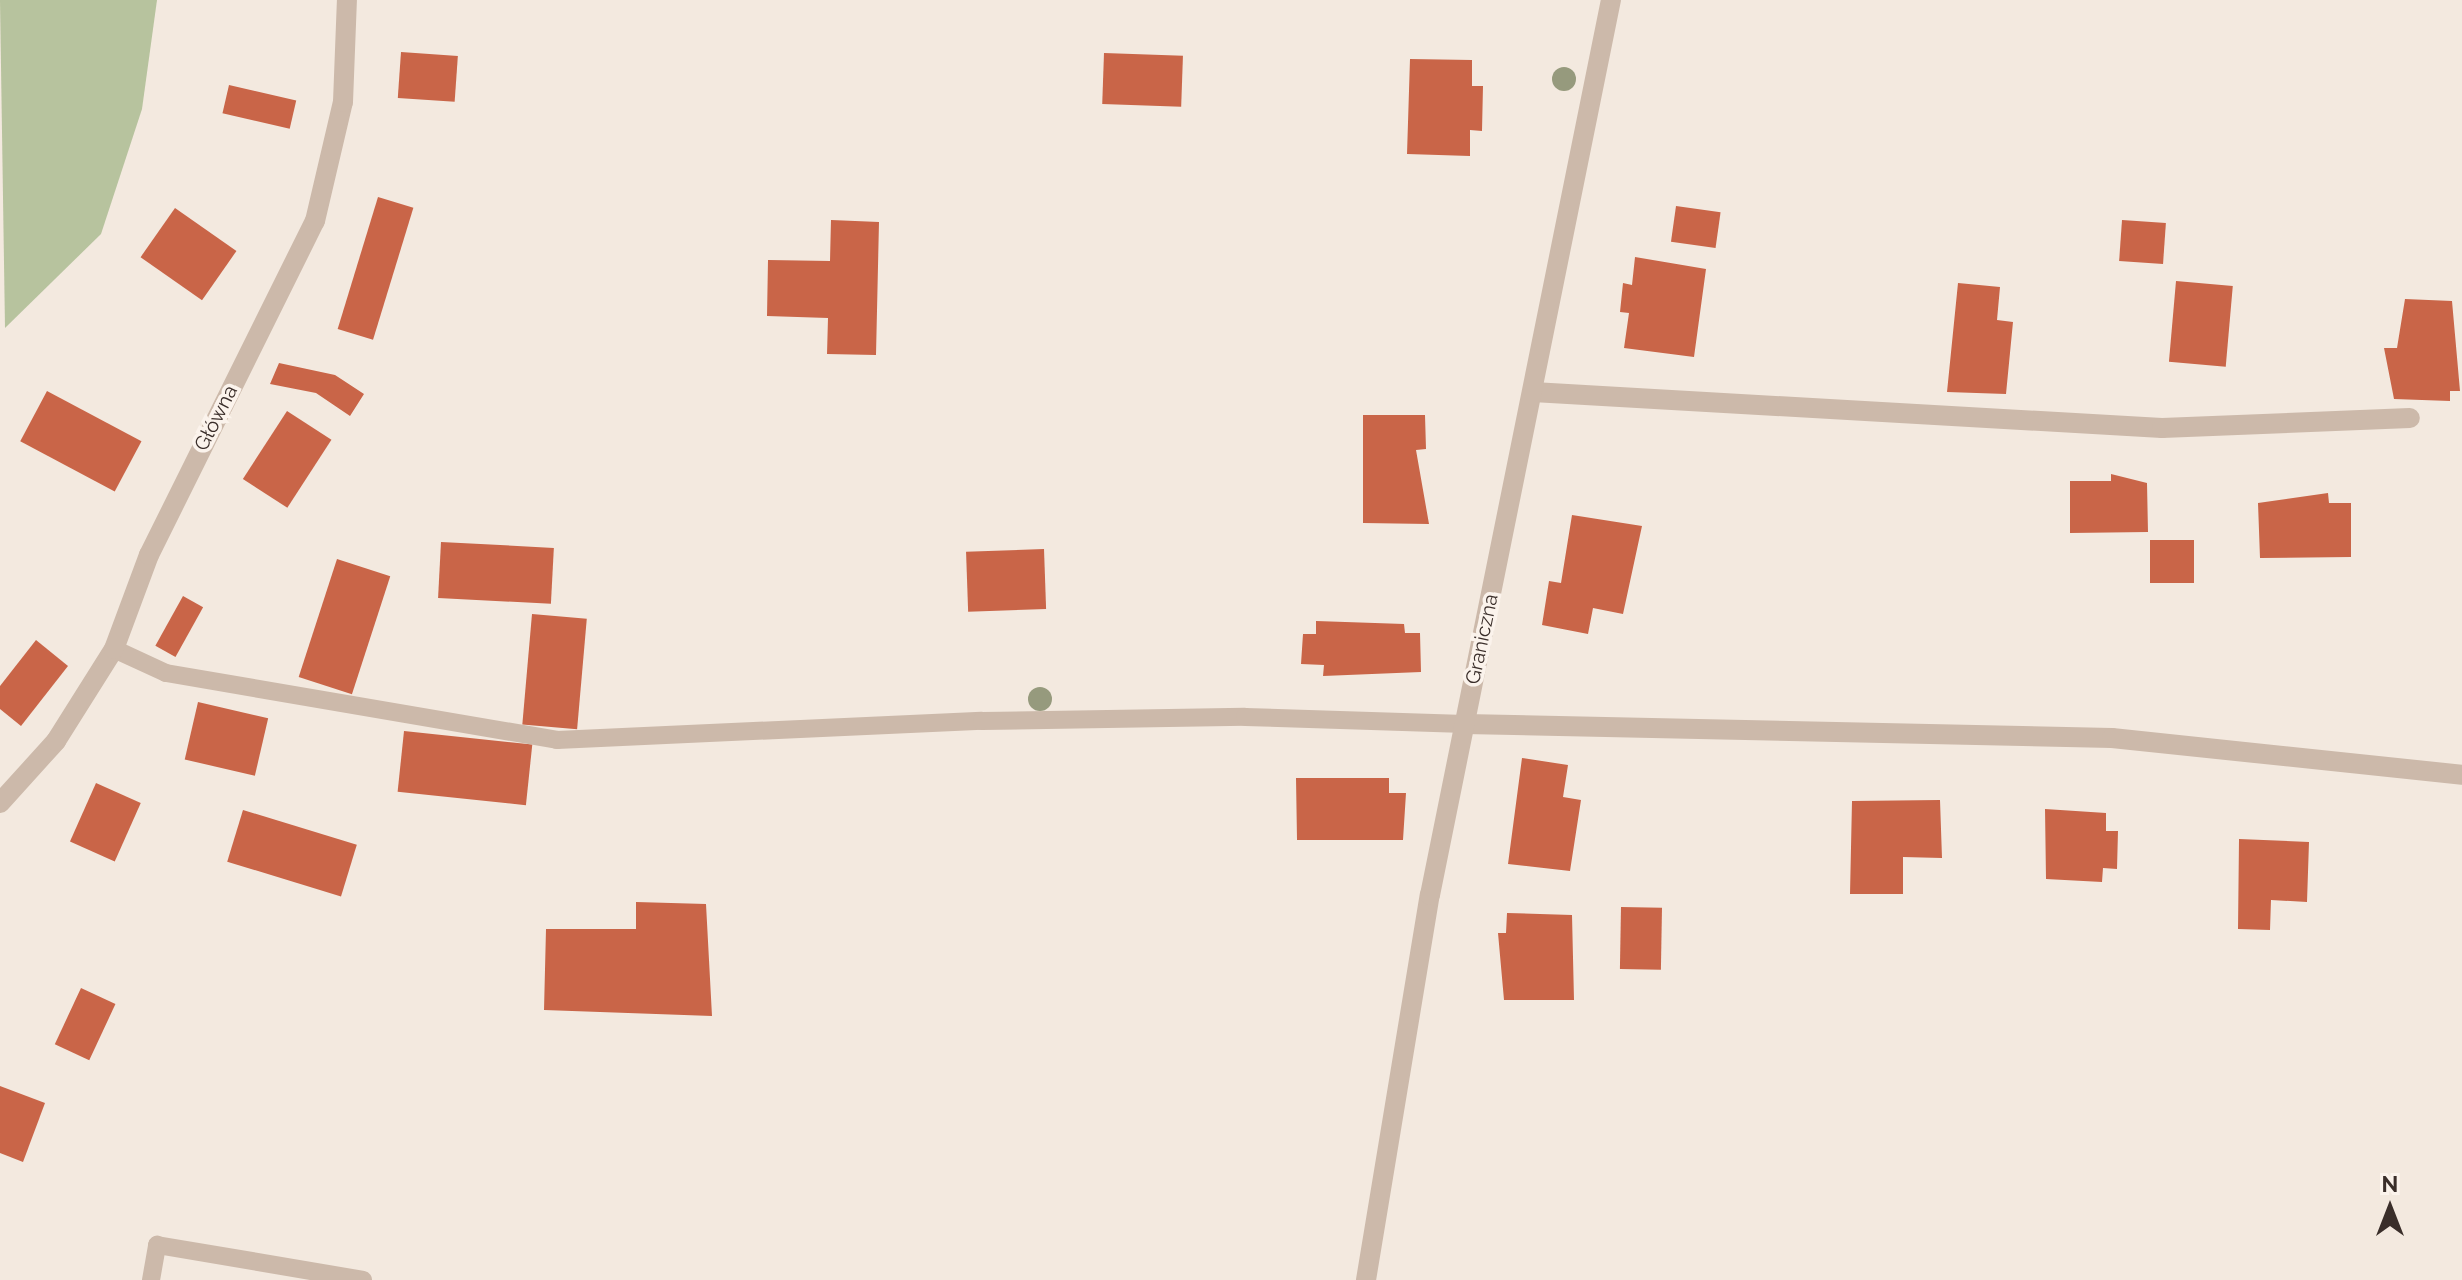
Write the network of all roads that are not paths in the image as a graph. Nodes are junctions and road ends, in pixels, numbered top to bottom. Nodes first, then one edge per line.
1 (347, 0) edge
2 (1611, 0) edge
3 (1533, 392) junction
4 (2410, 418) dead end
5 (114, 649) junction
6 (1465, 724) junction
7 (2462, 775) edge
8 (0, 803) edge
9 (151, 1280) edge
10 (363, 1280) edge
11 (1366, 1280) edge

1 - 5 street, Główna
2 - 3 street, Graniczna
3 - 4 street
3 - 6 street, Graniczna
5 - 6 lane
5 - 8 street, Główna
6 - 7 street
6 - 11 street, Graniczna
9 - 10 lane

